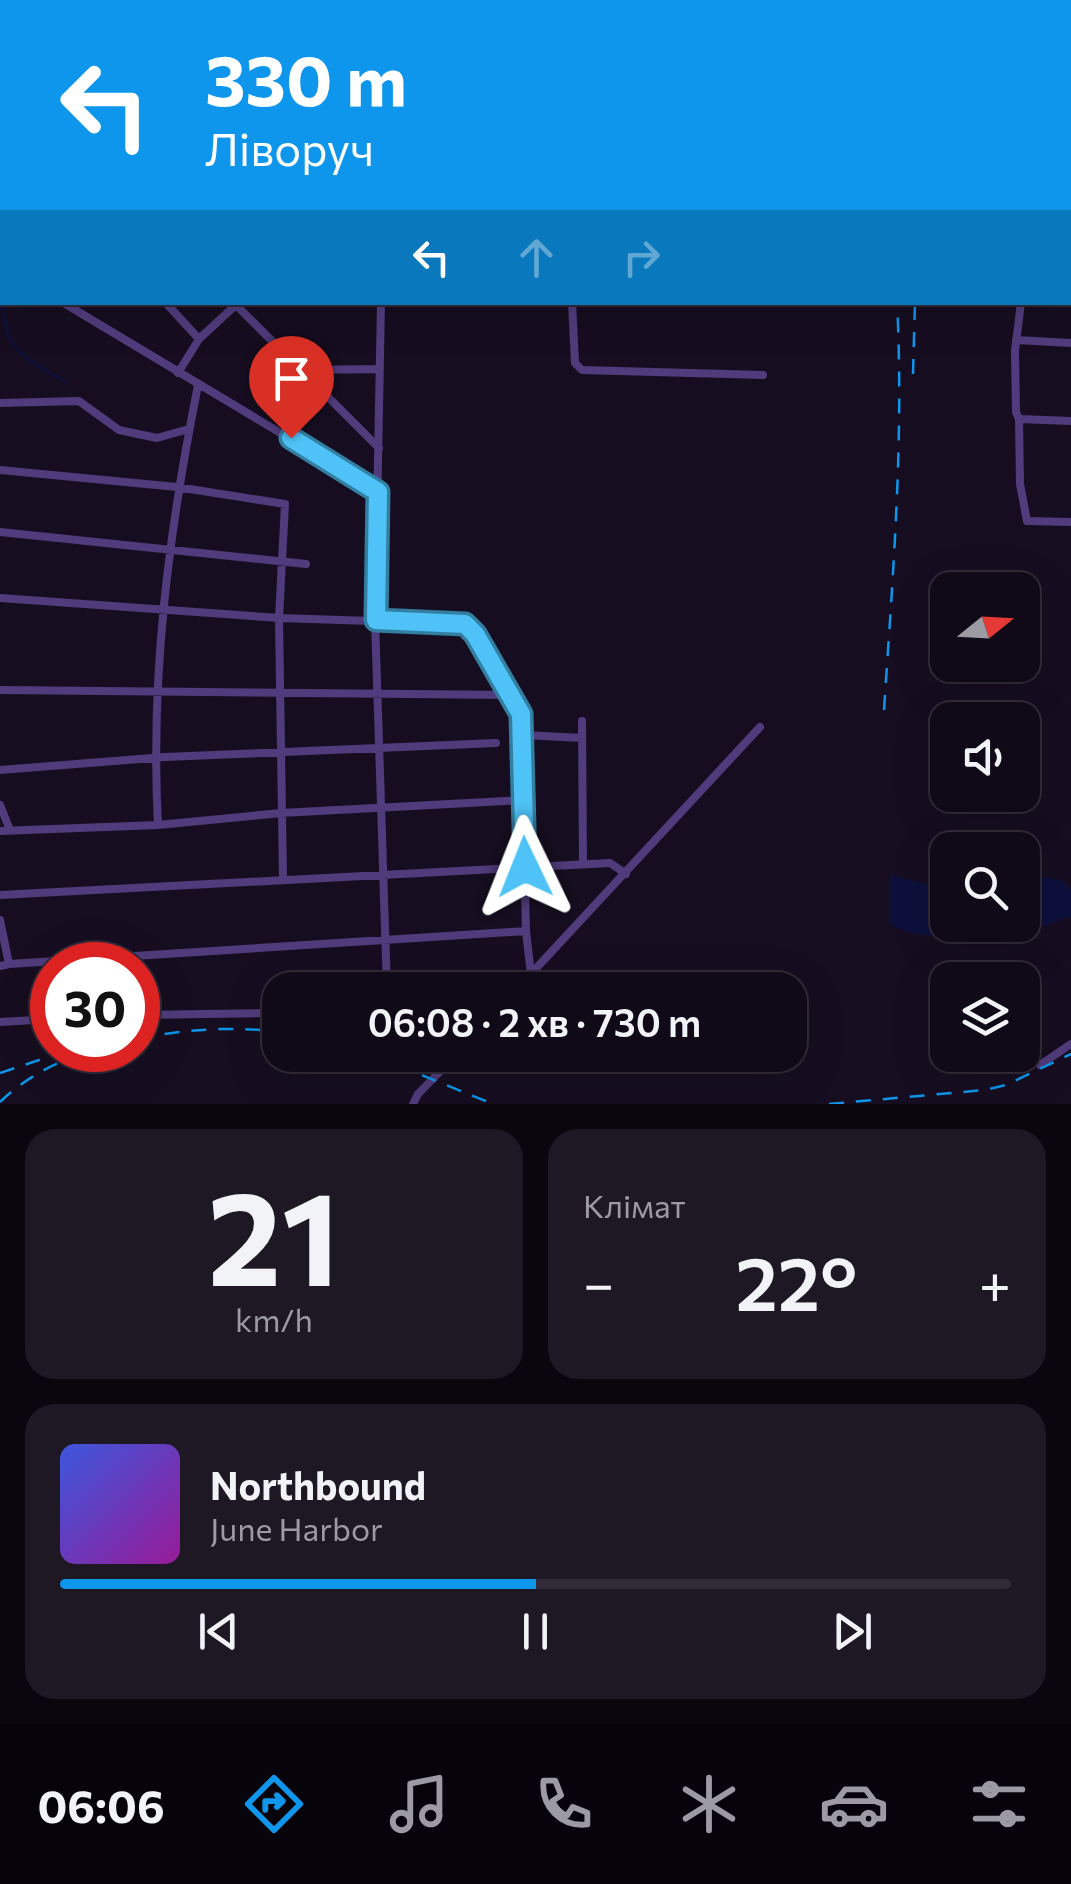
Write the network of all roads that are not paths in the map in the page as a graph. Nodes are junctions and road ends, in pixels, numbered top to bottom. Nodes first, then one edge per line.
1 (67, 305) edge
2 (168, 305) edge
3 (237, 305) edge
4 (239, 305) edge
5 (381, 305) edge
6 (572, 305) edge
7 (1021, 305) edge
8 (198, 339) junction
9 (1016, 340) junction
10 (1071, 343) edge
11 (380, 369) junction
12 (301, 370) junction
13 (178, 373) junction
14 (763, 375) dead end
15 (198, 385) junction
16 (0, 403) edge
17 (1019, 418) junction
18 (1071, 422) edge
19 (189, 429) junction
20 (379, 448) junction
21 (0, 470) edge
22 (177, 487) junction
23 (378, 492) junction
24 (1071, 522) edge
25 (0, 532) edge
26 (168, 548) junction
27 (282, 562) junction
28 (306, 564) dead end
29 (0, 598) edge
30 (162, 609) junction
31 (279, 618) junction
32 (376, 620) junction
33 (0, 690) edge
34 (156, 692) junction
35 (280, 692) junction
36 (378, 692) junction
37 (510, 695) junction
38 (582, 721) dead end
39 (760, 726) dead end
40 (524, 735) junction
41 (582, 738) junction
42 (496, 742) dead end
43 (380, 748) junction
44 (280, 754) junction
45 (154, 759) junction
46 (0, 770) edge
47 (523, 800) junction
48 (0, 805) edge
49 (382, 807) junction
50 (281, 813) junction
51 (158, 824) junction
52 (5, 831) edge
53 (583, 864) junction
54 (525, 867) junction
55 (385, 874) junction
56 (626, 874) junction
57 (283, 879) junction
58 (0, 896) edge
59 (0, 920) edge
60 (526, 931) junction
61 (385, 942) junction
62 (4, 965) edge
63 (386, 972) edge
64 (530, 972) edge
65 (533, 972) edge
66 (262, 1013) edge
67 (160, 1015) edge
68 (30, 1020) edge
69 (0, 1022) edge
70 (1071, 1044) edge
71 (1040, 1065) dead end
72 (441, 1072) edge
73 (413, 1104) edge

1 - 13 street
2 - 8 street
3 - 8 street
4 - 12 street
5 - 11 street
6 - 14 street
7 - 9 street
8 - 13 street
9 - 10 street
9 - 17 street
11 - 12 street
11 - 20 street
12 - 20 street
13 - 15 street
15 - 19 street
15 - 23 street
16 - 19 street
17 - 18 street
17 - 24 street
19 - 22 street
20 - 23 street
21 - 22 street
22 - 26 street
22 - 27 street
23 - 32 street
25 - 26 street
26 - 27 street
26 - 30 street
27 - 28 street
27 - 31 street
29 - 30 street
30 - 31 street
30 - 34 street
31 - 32 street
31 - 35 street
32 - 36 street
32 - 37 street
33 - 34 street
34 - 35 street
34 - 45 street
35 - 36 street
35 - 44 street
36 - 37 street
36 - 43 street
37 - 40 street
38 - 41 street
39 - 56 street
40 - 41 street
40 - 47 street
41 - 53 street
42 - 43 street
43 - 44 street
43 - 49 street
44 - 45 street
44 - 50 street
45 - 46 street
45 - 51 street
47 - 49 street
47 - 54 street
48 - 52 street
49 - 50 street
49 - 55 street
50 - 51 street
50 - 57 street
51 - 52 street
53 - 54 street
53 - 56 street
54 - 55 street
54 - 60 street
55 - 57 street
55 - 61 street
56 - 65 street
57 - 58 street
59 - 62 street
60 - 61 street
60 - 64 street
61 - 62 street
61 - 63 street
66 - 67 street
68 - 69 street
70 - 71 street
72 - 73 street

